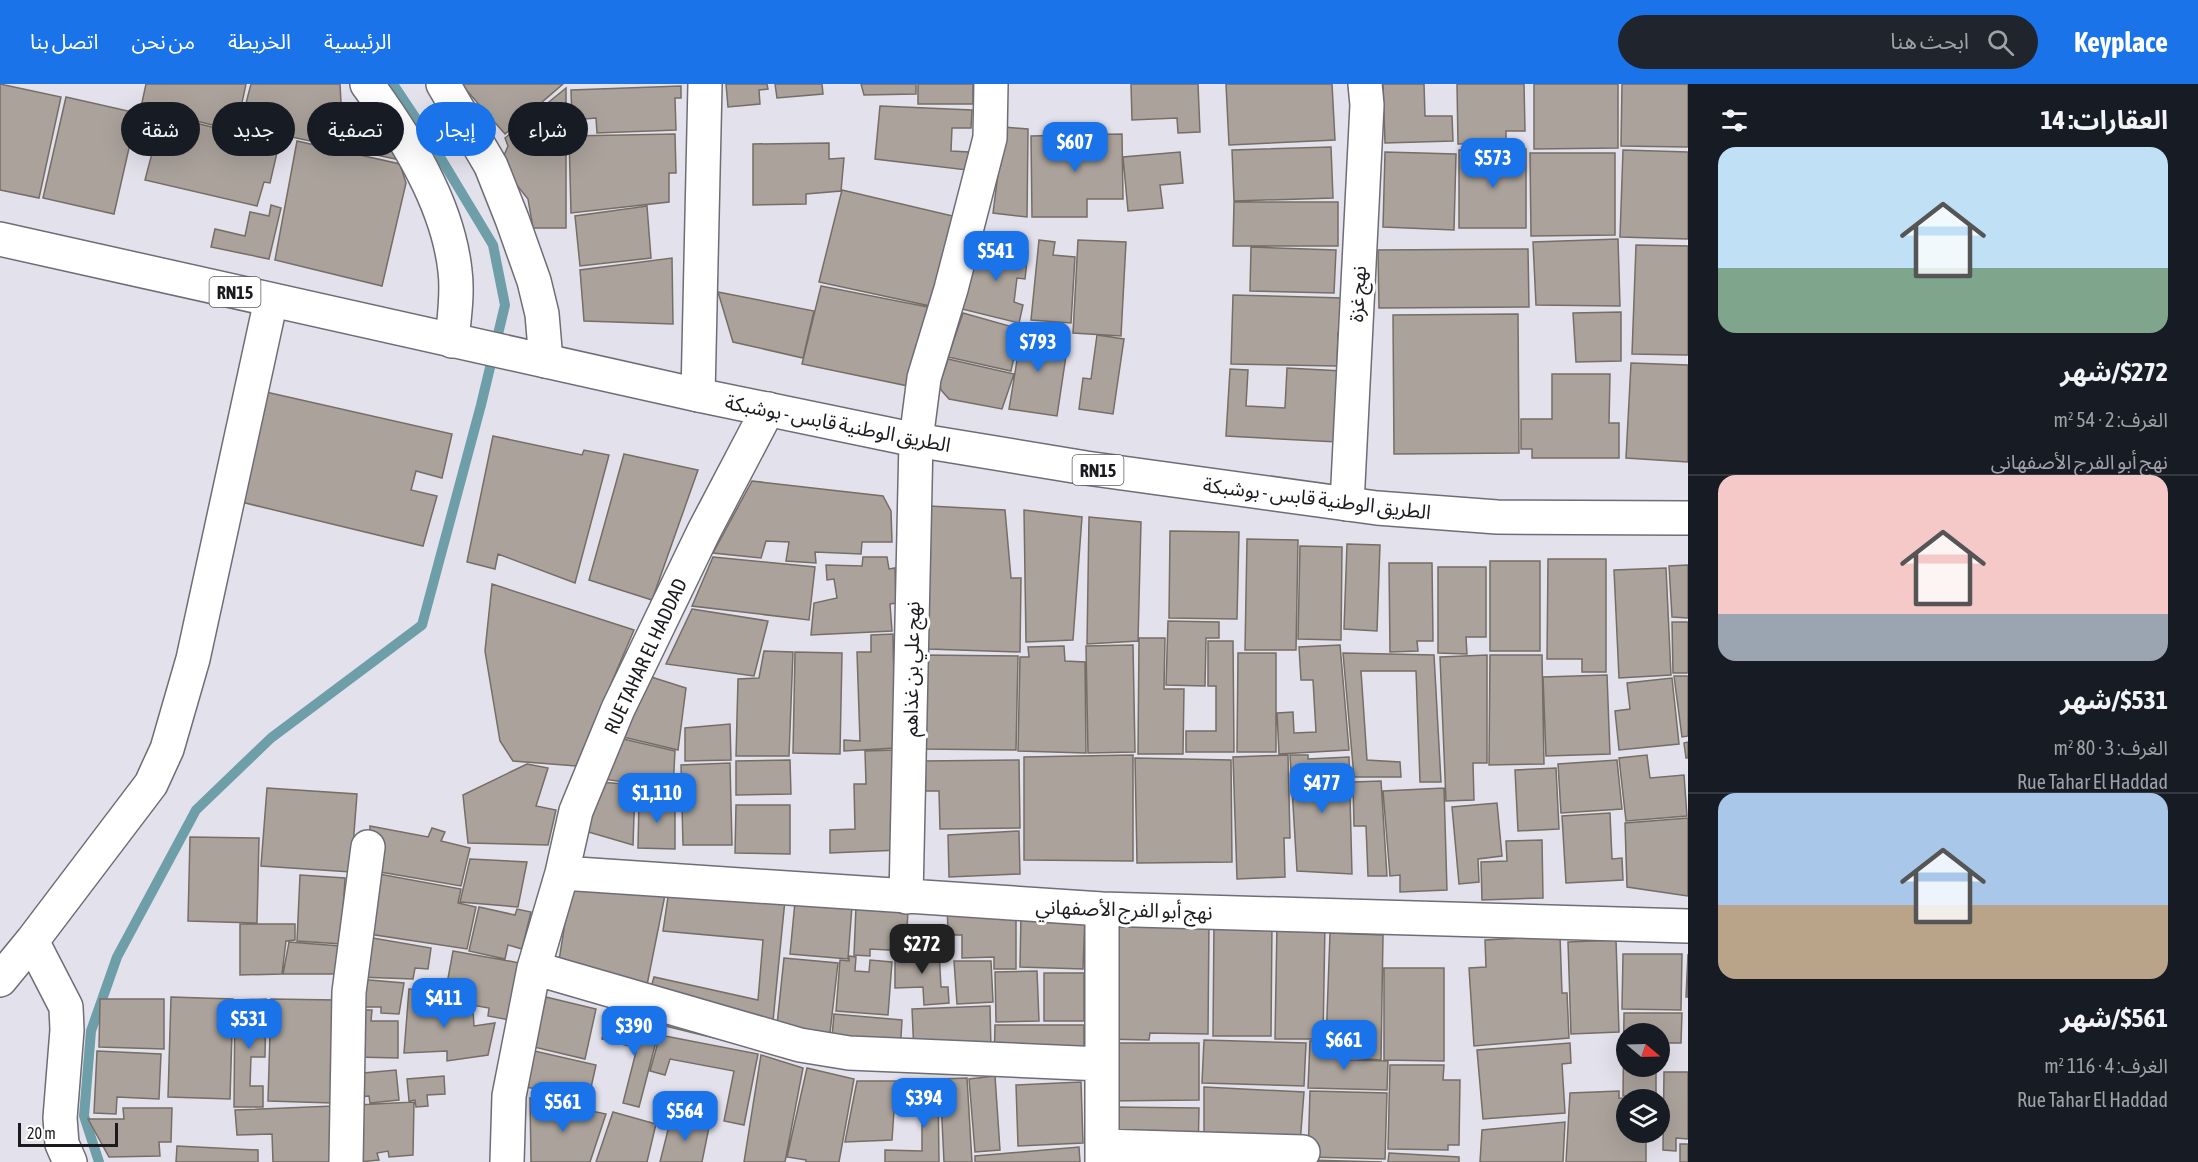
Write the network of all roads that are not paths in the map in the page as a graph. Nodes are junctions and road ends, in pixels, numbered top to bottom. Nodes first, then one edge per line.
1 (367, 84) edge
2 (443, 84) edge
3 (705, 84) edge
4 (991, 84) edge
5 (1365, 84) edge
6 (0, 239) edge
7 (271, 300) junction
8 (461, 343) junction
9 (531, 358) junction
10 (698, 395) junction
11 (768, 409) junction
12 (916, 440) junction
13 (1347, 504) junction
14 (1688, 518) edge
15 (368, 847) dead end
16 (562, 873) junction
17 (906, 897) junction
18 (1102, 909) junction
19 (1688, 926) edge
20 (33, 940) junction
21 (534, 968) junction
22 (0, 980) edge
23 (1102, 1064) junction
24 (1303, 1152) dead end
25 (1102, 1154) edge
26 (70, 1162) edge
27 (346, 1162) edge
28 (507, 1162) edge

1 - 8 street
2 - 9 street
3 - 10 street
4 - 12 street, نهج علي بن غذاهم
5 - 13 street, نهج غزة
6 - 7 street, الطريق الوطنية قابس - بوشبكة / RN15
7 - 8 street, الطريق الوطنية قابس - بوشبكة / RN15
7 - 20 street
8 - 9 street, الطريق الوطنية قابس - بوشبكة / RN15
9 - 10 street, الطريق الوطنية قابس - بوشبكة / RN15
10 - 11 street, الطريق الوطنية قابس - بوشبكة / RN15
11 - 12 street, الطريق الوطنية قابس - بوشبكة / RN15
11 - 16 street, RUE TAHAR EL HADDAD
12 - 13 street, الطريق الوطنية قابس - بوشبكة / RN15
12 - 17 street, نهج علي بن غذاهم
13 - 14 street, الطريق الوطنية قابس - بوشبكة / RN15
15 - 27 street
16 - 17 street, نهج أبو الفرج الأصفهاني
16 - 21 street, RUE TAHAR EL HADDAD
17 - 18 street, نهج أبو الفرج الأصفهاني
18 - 19 street, نهج أبو الفرج الأصفهاني
18 - 23 street
20 - 22 street
20 - 26 street
21 - 23 street
21 - 28 street, RUE TAHAR EL HADDAD
23 - 25 street
24 - 25 street

